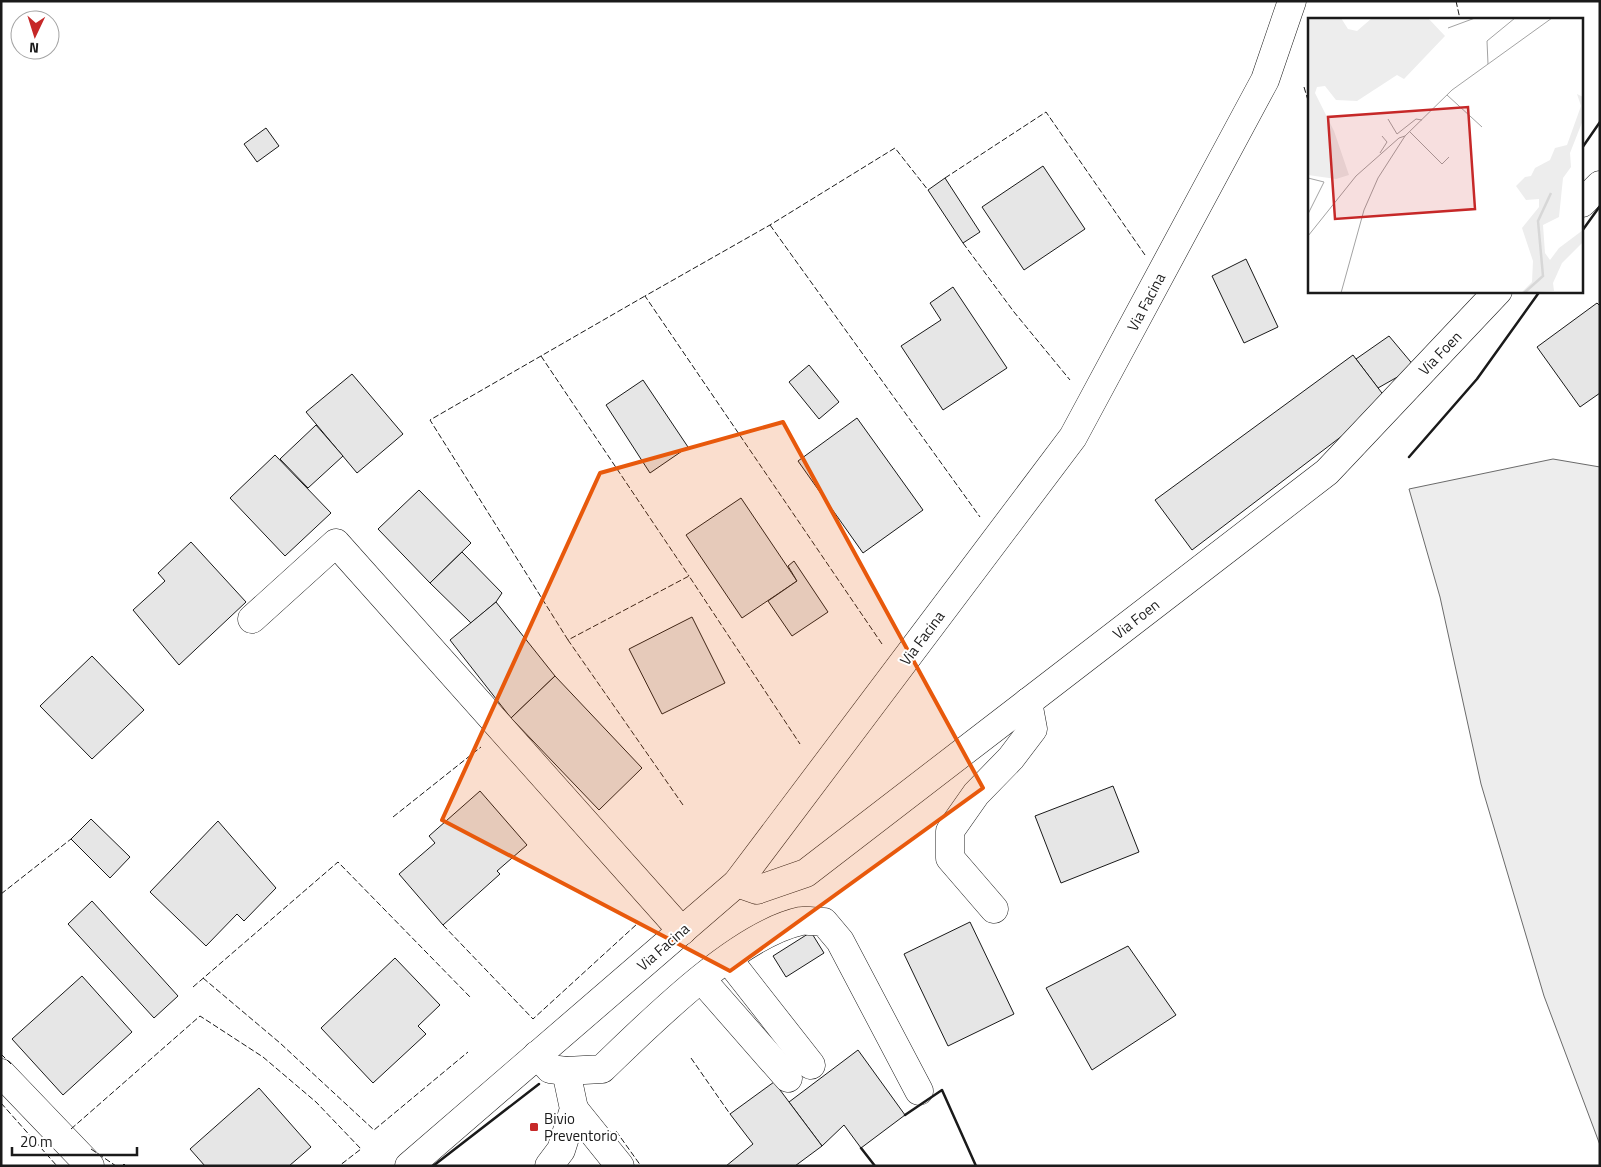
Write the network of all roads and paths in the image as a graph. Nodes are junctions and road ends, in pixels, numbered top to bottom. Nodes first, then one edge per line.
1 (1292, 1) edge
2 (1600, 185) edge
3 (1584, 201) edge
4 (1497, 292) edge
5 (252, 619) dead end
6 (1028, 702) junction
7 (737, 883) junction
8 (994, 909) dead end
9 (682, 931) junction
10 (728, 959) junction
11 (702, 980) junction
12 (538, 1055) junction
13 (811, 1065) dead end
14 (566, 1071) junction
15 (1, 1073) edge
16 (788, 1078) dead end
17 (919, 1091) dead end
18 (574, 1109) junction
19 (90, 1166) edge
20 (410, 1166) edge
21 (549, 1166) edge
22 (620, 1166) edge

1 - 7 main road, Via Facina
2 - 3 main road
4 - 6 main road, Via Foen
5 - 9 main road
6 - 7 main road, Via Foen
6 - 8 main road
7 - 9 main road, Via Facina
9 - 12 main road, Via Facina
10 - 11 main road
10 - 13 main road
10 - 17 main road
11 - 14 main road
11 - 16 main road
12 - 14 main road
12 - 20 main road, Via Facina
14 - 18 main road
15 - 19 main road
18 - 21 main road
18 - 22 main road

